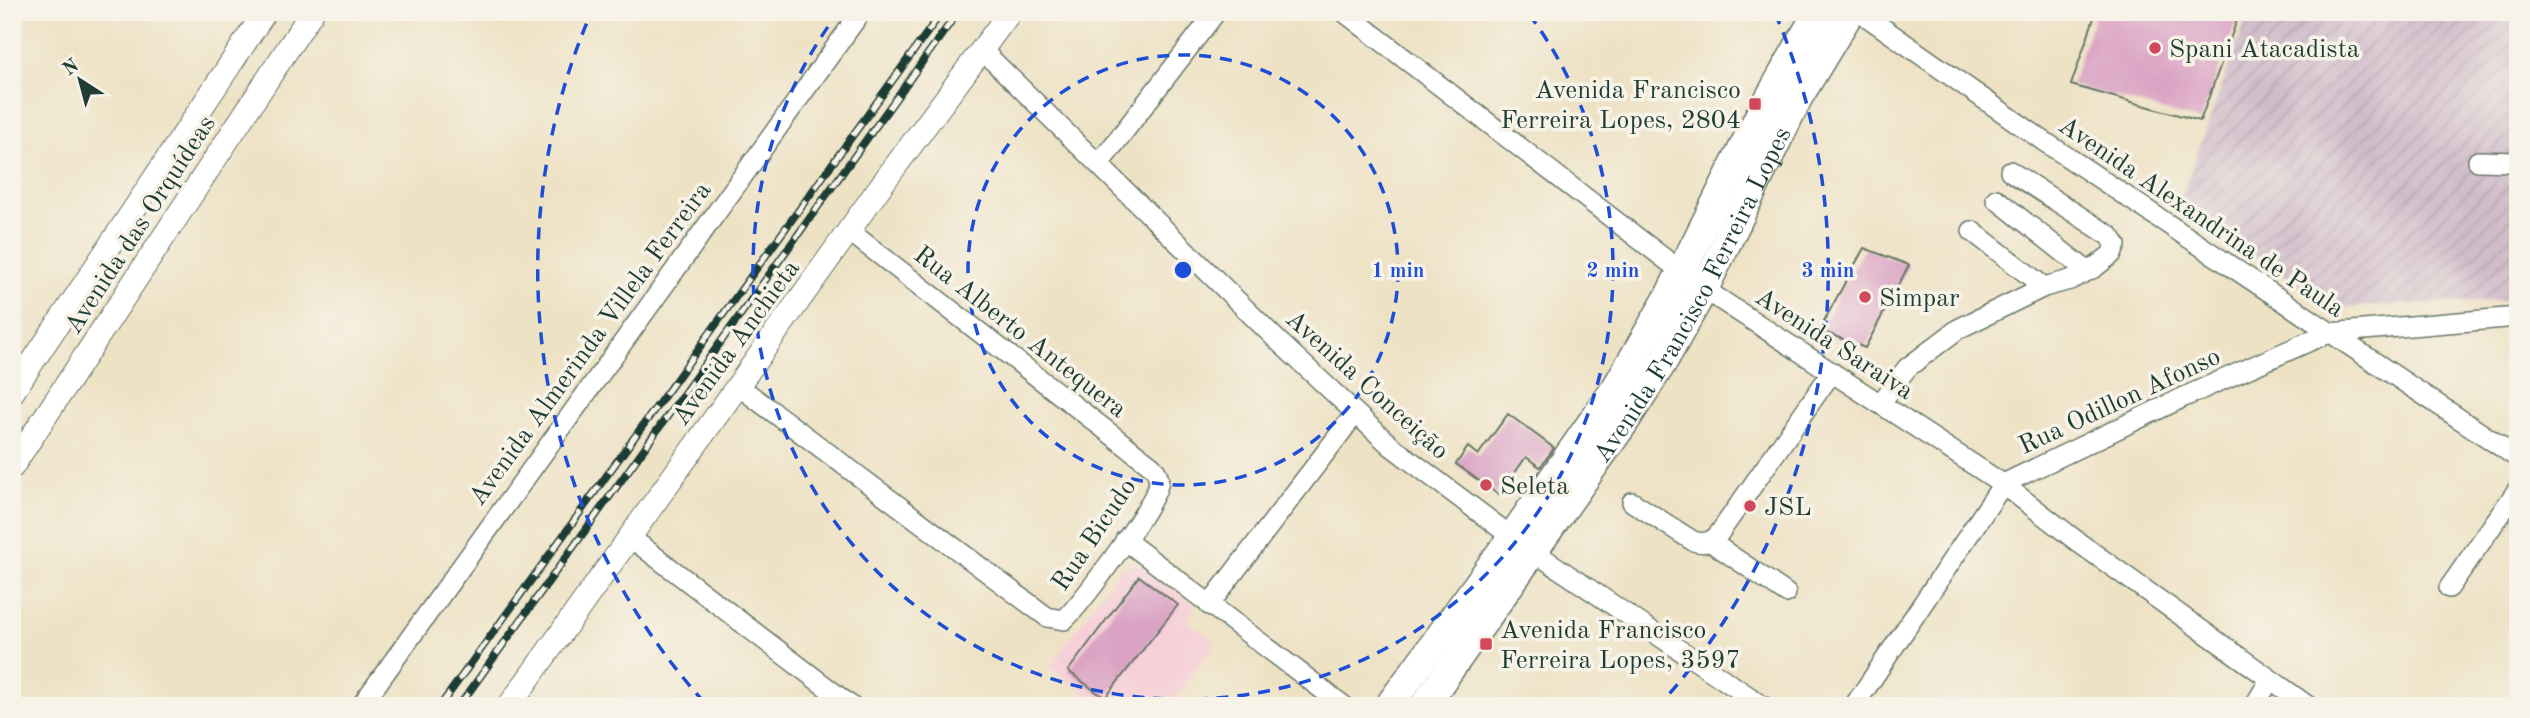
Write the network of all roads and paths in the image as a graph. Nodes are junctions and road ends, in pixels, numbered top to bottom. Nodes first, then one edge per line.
1 (265, 12) edge
2 (313, 12) edge
3 (861, 12) edge
4 (1010, 12) edge
5 (1216, 12) edge
6 (1344, 12) edge
7 (1818, 12) edge
8 (1850, 12) edge
9 (1860, 12) edge
10 (982, 50) junction
11 (2478, 161) dead end
12 (2518, 162) edge
13 (1100, 164) junction
14 (2010, 171) dead end
15 (1996, 199) dead end
16 (849, 231) junction
17 (1972, 231) dead end
18 (2087, 271) junction
19 (1681, 272) junction
20 (2044, 286) junction
21 (1704, 289) junction
22 (2518, 317) edge
23 (2328, 334) junction
24 (1832, 372) junction
25 (737, 385) junction
26 (12, 393) edge
27 (1880, 404) junction
28 (1355, 414) junction
29 (2518, 458) edge
30 (12, 467) edge
31 (1159, 476) joint
32 (2003, 484) junction
33 (2518, 489) edge
34 (1632, 502) dead end
35 (631, 538) junction
36 (1125, 540) junction
37 (1710, 542) junction
38 (1523, 545) junction
39 (2449, 589) dead end
40 (1786, 593) dead end
41 (1209, 605) junction
42 (2270, 680) junction
43 (360, 706) edge
44 (509, 706) edge
45 (851, 706) edge
46 (1344, 706) edge
47 (1389, 706) edge
48 (1424, 706) edge
49 (1763, 706) edge
50 (1854, 706) edge
51 (2254, 706) edge
52 (2308, 706) edge

1 - 26 main road, Avenida das Orquídeas
2 - 30 main road, Avenida das Orquídeas
3 - 43 street, Avenida Almerinda Villela Ferreira
4 - 10 main road, Avenida Anchieta
5 - 13 street
6 - 19 street, Avenida Saraiva
7 - 19 highway, Avenida Francisco Ferreira Lopes
8 - 21 highway, Avenida Francisco Ferreira Lopes
9 - 23 street, Avenida Alexandrina de Paula
10 - 13 street, Avenida Conceição
10 - 16 main road, Avenida Anchieta
11 - 12 street
13 - 28 street, Avenida Conceição
14 - 18 street
15 - 18 street
16 - 25 main road, Avenida Anchieta
16 - 31 street, Rua Alberto Antequera
17 - 20 street
18 - 20 street
19 - 21 street, Avenida Saraiva
19 - 38 highway, Avenida Francisco Ferreira Lopes
20 - 27 street
21 - 24 street, Avenida Saraiva
21 - 38 highway, Avenida Francisco Ferreira Lopes
22 - 23 street, Rua Odillon Afonso
23 - 29 street, Avenida Alexandrina de Paula
23 - 32 street, Rua Odillon Afonso
24 - 27 street, Avenida Saraiva
24 - 37 street
25 - 35 main road, Avenida Anchieta
25 - 36 street, Rua Bicudo
27 - 32 street, Avenida Saraiva
28 - 38 street, Avenida Conceição
28 - 41 street
31 - 36 street, Rua Bicudo
32 - 42 street, Avenida Saraiva
32 - 50 street, Rua Odillon Afonso
33 - 39 street
34 - 37 street
35 - 44 main road, Avenida Anchieta
35 - 45 street
36 - 41 street
37 - 40 street
38 - 47 highway, Avenida Francisco Ferreira Lopes
38 - 48 highway, Avenida Francisco Ferreira Lopes
38 - 49 street, Avenida Conceição
41 - 46 street
42 - 51 street
42 - 52 street, Avenida Saraiva

